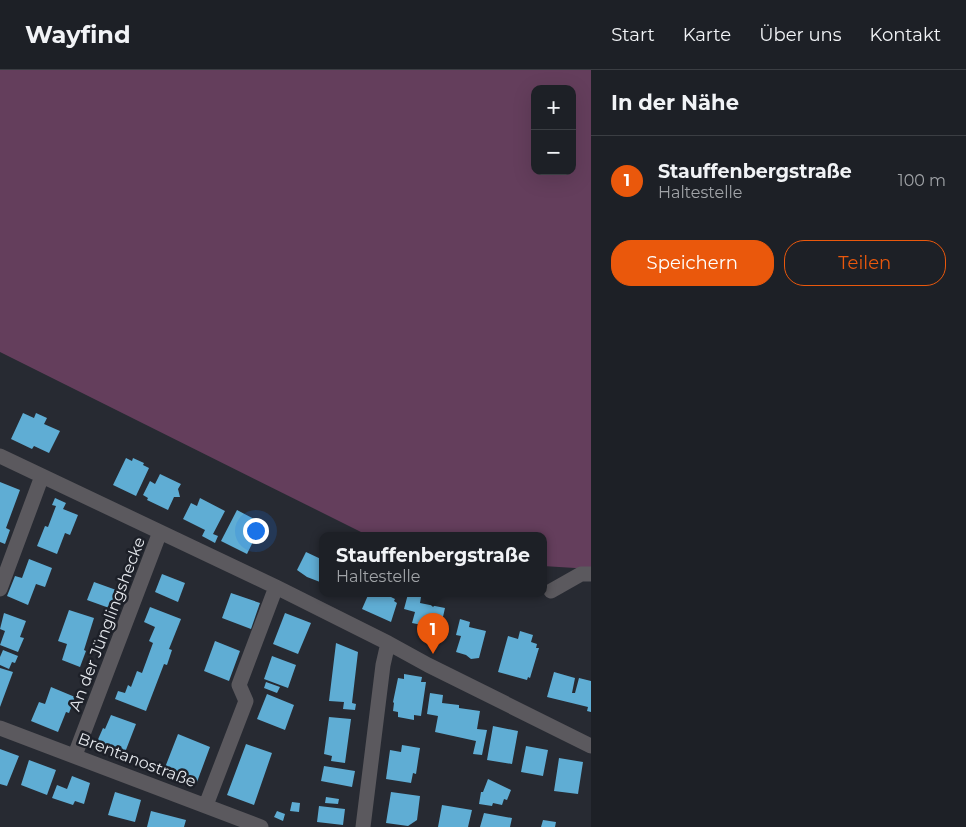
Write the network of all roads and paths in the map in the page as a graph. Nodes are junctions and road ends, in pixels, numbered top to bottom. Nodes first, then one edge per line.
1 (0, 456) edge
2 (42, 476) junction
3 (160, 532) junction
4 (591, 574) edge
5 (276, 587) junction
6 (0, 589) edge
7 (551, 591) dead end
8 (388, 642) junction
9 (0, 728) edge
10 (591, 746) edge
11 (76, 756) junction
12 (206, 805) junction
13 (261, 827) edge
14 (363, 827) edge

1 - 2 street
2 - 3 street
2 - 6 street
3 - 5 street
3 - 11 street, An der Jünglingshecke
4 - 7 street
5 - 8 street
5 - 12 street
8 - 10 street
8 - 14 street
9 - 11 street, Brentanostraße
11 - 12 street, Brentanostraße
12 - 13 street, Brentanostraße

